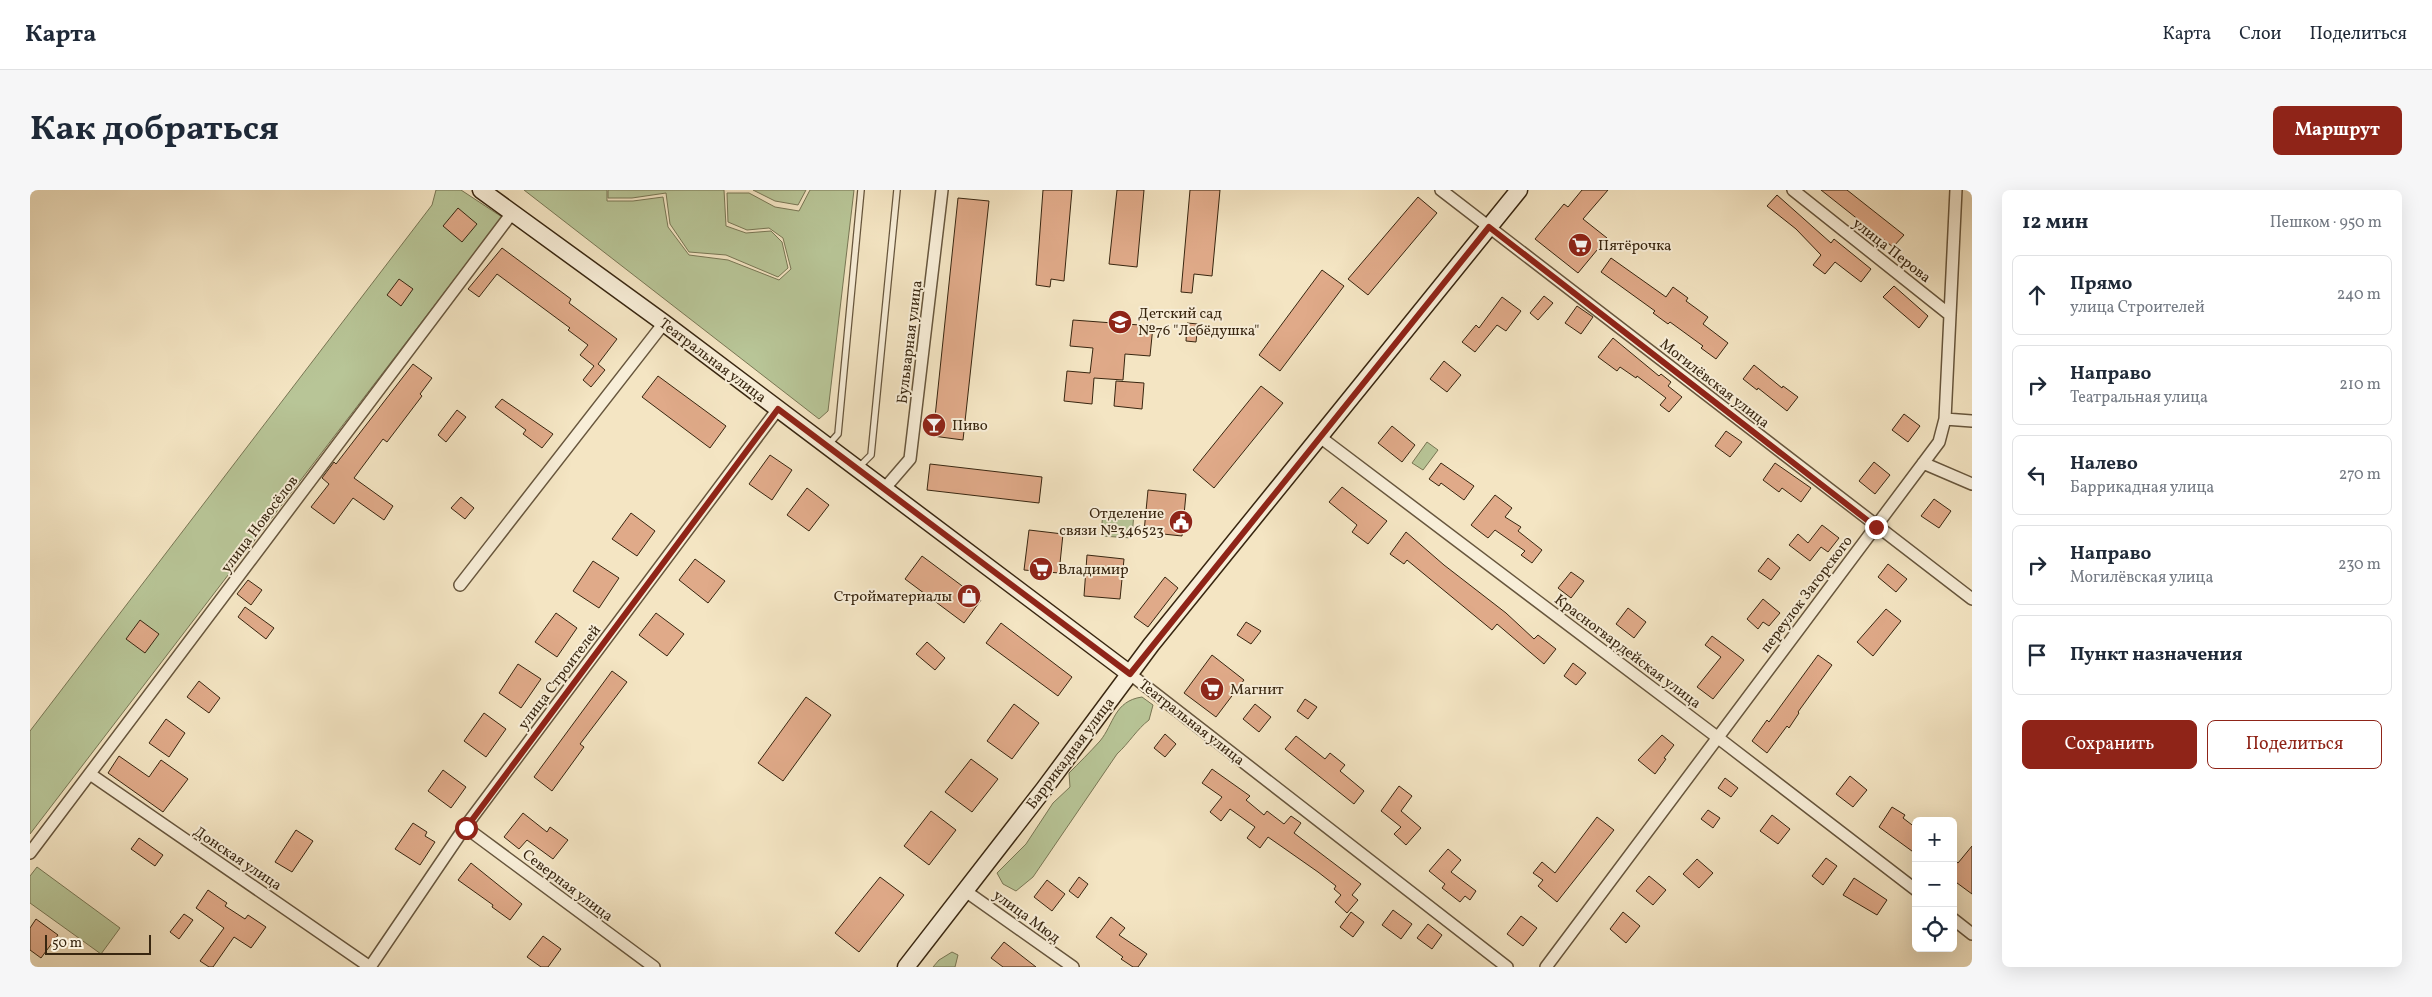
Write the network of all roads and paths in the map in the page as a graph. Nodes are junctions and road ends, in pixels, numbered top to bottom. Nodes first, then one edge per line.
1 (481, 190) edge
2 (861, 190) edge
3 (897, 190) edge
4 (942, 190) edge
5 (1441, 190) edge
6 (1519, 190) edge
7 (1792, 190) edge
8 (1956, 190) edge
9 (512, 213) junction
10 (1489, 227) junction
11 (1950, 315) junction
12 (664, 323) junction
13 (778, 409) junction
14 (1945, 419) junction
15 (1972, 421) edge
16 (1320, 437) junction
17 (828, 446) junction
18 (1923, 463) junction
19 (858, 469) junction
20 (1972, 484) edge
21 (885, 488) junction
22 (1876, 527) junction
23 (460, 585) dead end
24 (1972, 599) edge
25 (1130, 674) junction
26 (1717, 737) junction
27 (90, 774) junction
28 (466, 828) junction
29 (30, 853) edge
30 (1912, 887) edge
31 (964, 890) junction
32 (1957, 922) edge
33 (1972, 934) edge
34 (370, 967) edge
35 (654, 967) edge
36 (906, 967) edge
37 (1072, 967) edge
38 (1507, 967) edge
39 (1546, 967) edge

1 - 9 main road, Театральная улица
2 - 17 lane
3 - 19 lane
4 - 21 street, Бульварная улица
5 - 10 street, Могилёвская улица
6 - 10 main road, Баррикадная улица
7 - 11 street, улица Перова
8 - 11 street, переулок Загорского
9 - 12 main road, Театральная улица
9 - 27 street, улица Новосёлов
10 - 16 main road, Баррикадная улица
10 - 22 street, Могилёвская улица
11 - 14 street, переулок Загорского
12 - 13 main road, Театральная улица
12 - 23 street
13 - 17 main road, Театральная улица
13 - 28 street, улица Строителей
14 - 15 street
14 - 18 street, переулок Загорского
16 - 25 main road, Баррикадная улица
16 - 26 street, Красногвардейская улица
17 - 19 main road, Театральная улица
18 - 20 street
18 - 22 street, переулок Загорского
19 - 21 main road, Театральная улица
21 - 25 main road, Театральная улица
22 - 24 street, Могилёвская улица
22 - 26 street, переулок Загорского
25 - 31 main road, Баррикадная улица
25 - 38 street, Театральная улица
26 - 30 street, Красногвардейская улица
26 - 39 street, переулок Загорского
27 - 29 street, улица Новосёлов
27 - 34 street, Донская улица
28 - 34 street, улица Строителей
28 - 35 street, Северная улица
31 - 36 main road, Баррикадная улица
31 - 37 street, улица Мюд
32 - 33 street

